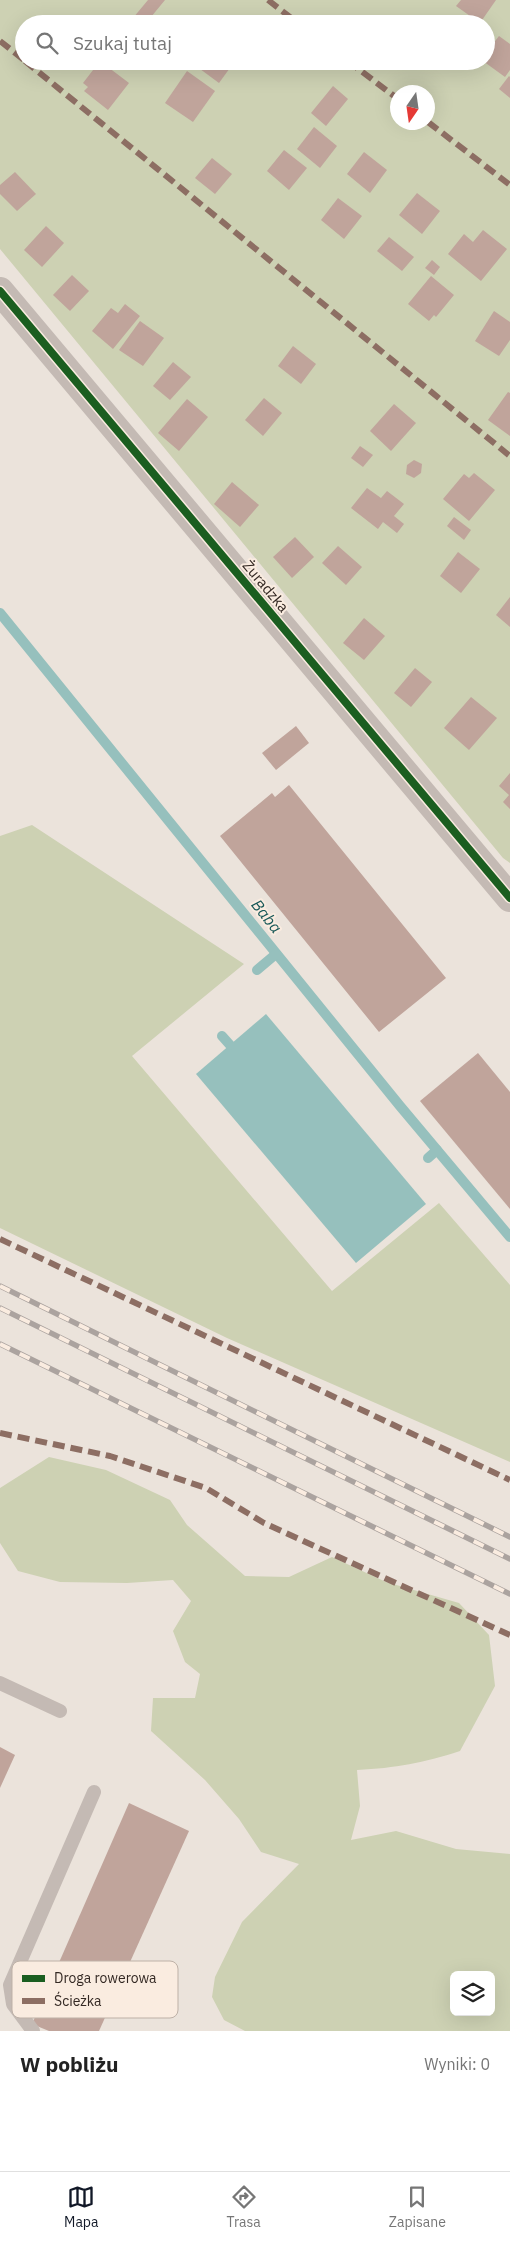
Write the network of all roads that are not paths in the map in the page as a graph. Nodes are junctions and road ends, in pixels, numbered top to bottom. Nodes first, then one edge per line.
1 (0, 291) edge
2 (510, 898) edge
3 (0, 1683) edge
4 (60, 1711) dead end
5 (94, 1792) dead end
6 (20, 1961) edge
7 (12, 1980) edge
8 (12, 1998) edge
9 (23, 2018) edge
10 (33, 2031) edge

1 - 2 street, Żuradzka
3 - 4 lane
5 - 6 lane
7 - 8 lane
9 - 10 lane

